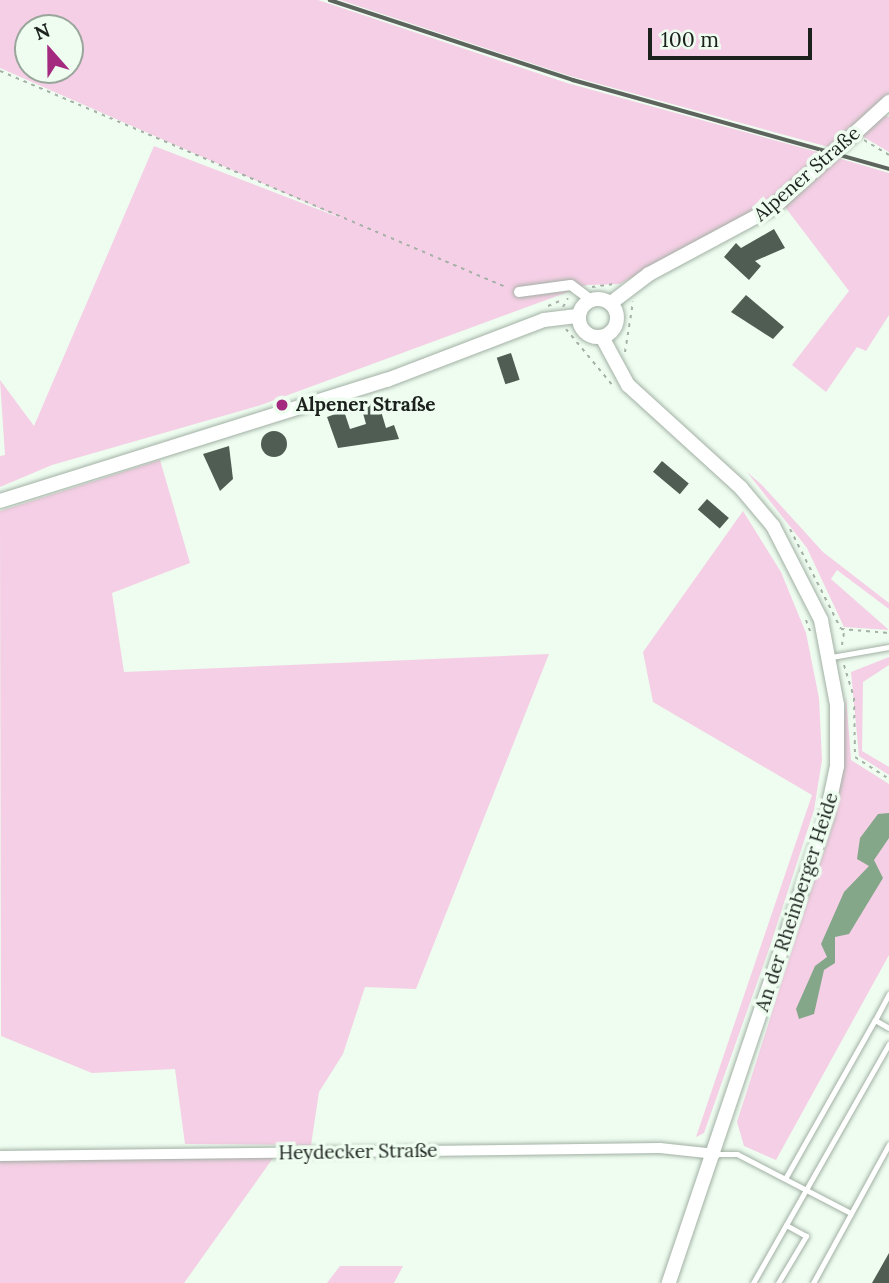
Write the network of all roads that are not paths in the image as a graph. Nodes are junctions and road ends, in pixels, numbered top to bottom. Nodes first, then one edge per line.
1 (889, 102) edge
2 (519, 292) road end
3 (588, 294) junction
4 (611, 303) junction
5 (579, 316) junction
6 (602, 337) junction
7 (0, 501) edge
8 (889, 647) edge
9 (837, 656) junction
10 (889, 994) edge
11 (886, 1006) edge
12 (875, 1020) junction
13 (889, 1028) edge
14 (889, 1044) edge
15 (889, 1144) edge
16 (716, 1154) junction
17 (0, 1156) edge
18 (786, 1177) junction
19 (807, 1187) junction
20 (851, 1213) junction
21 (786, 1224) junction
22 (669, 1283) edge
23 (753, 1283) edge
24 (778, 1283) edge
25 (813, 1283) edge

1 - 4 street, Alpener Straße
2 - 3 street
3 - 4 street
3 - 5 street
4 - 6 street
5 - 6 street
5 - 7 street
6 - 9 street, An der Rheinberger Heide
8 - 9 lane
9 - 16 street, An der Rheinberger Heide
10 - 11 lane
11 - 12 lane
12 - 13 lane
12 - 18 lane
14 - 19 lane
15 - 20 lane
16 - 17 street, Heydecker Straße
16 - 18 lane
16 - 22 street, An der Rheinberger Heide
18 - 19 lane
19 - 20 lane
19 - 21 lane
20 - 25 lane
21 - 23 lane
21 - 24 lane

